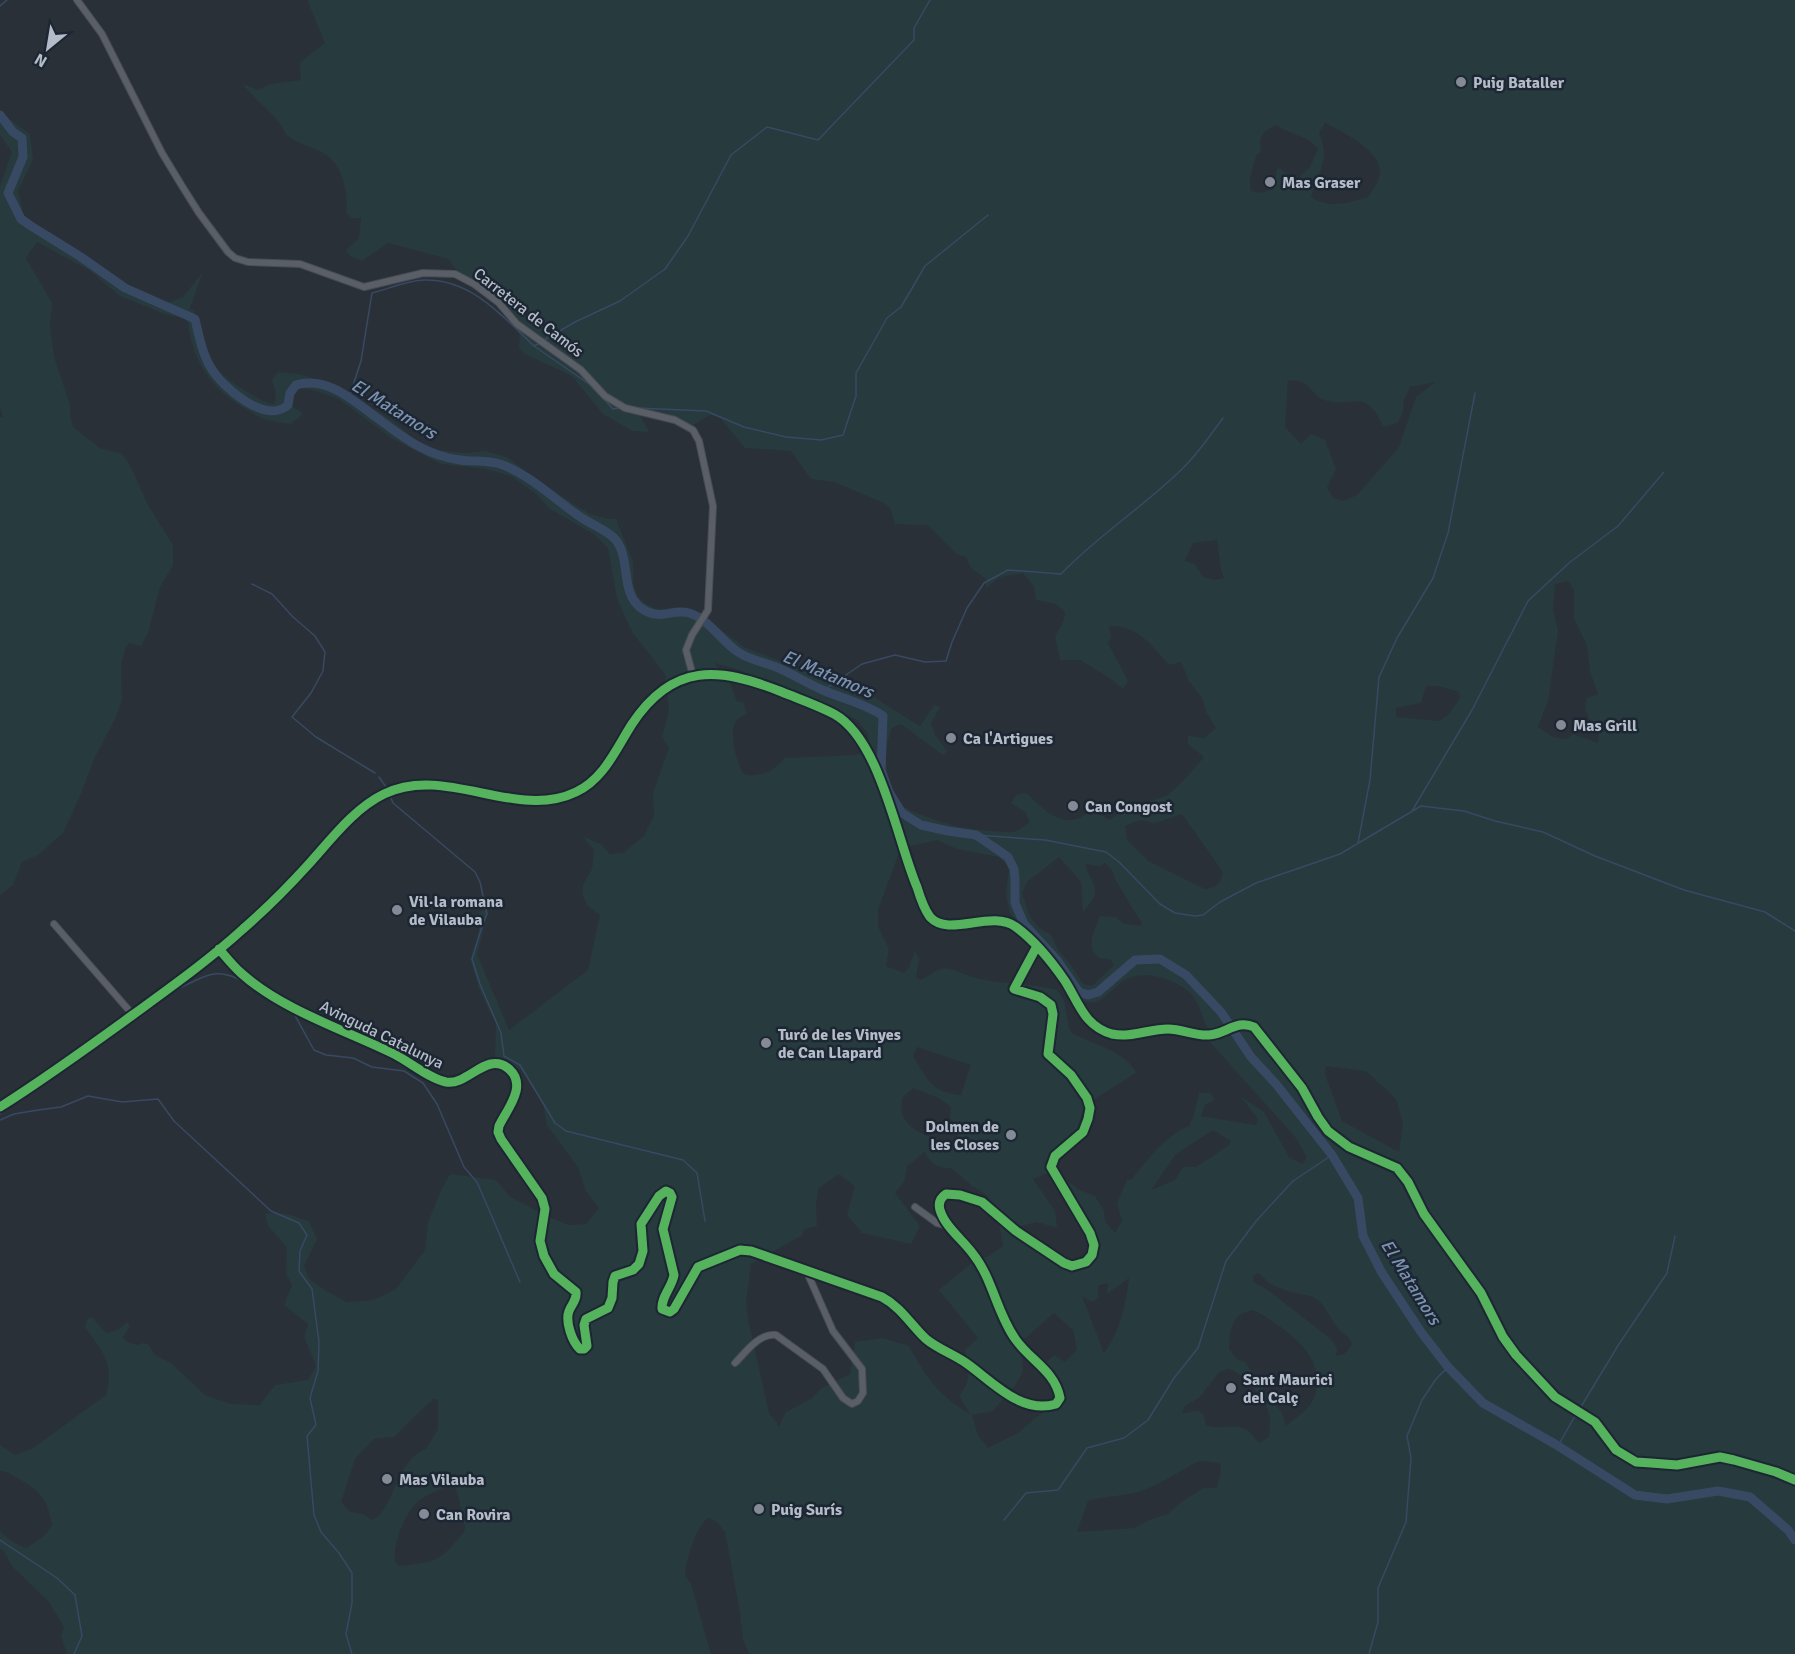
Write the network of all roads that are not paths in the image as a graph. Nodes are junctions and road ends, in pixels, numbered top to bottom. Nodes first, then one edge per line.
1 (77, 0) edge
2 (693, 676) junction
3 (54, 924) dead end
4 (1037, 946) junction
5 (219, 950) junction
6 (133, 1015) junction
7 (0, 1107) edge
8 (915, 1207) dead end
9 (950, 1226) junction
10 (806, 1270) junction
11 (735, 1363) dead end
12 (1795, 1480) edge

1 - 2 street, Carretera de Camós
2 - 4 street
2 - 5 street
3 - 6 street
4 - 9 street
4 - 12 street
5 - 6 street
5 - 10 street, Avinguda Catalunya
6 - 7 street
8 - 9 street
9 - 10 street
10 - 11 street

